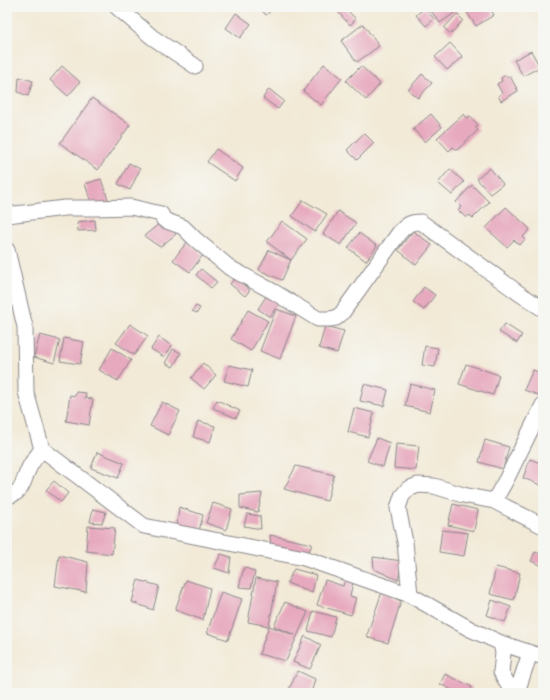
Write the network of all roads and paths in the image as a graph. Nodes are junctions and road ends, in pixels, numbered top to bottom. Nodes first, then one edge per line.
1 (117, 7) edge
2 (195, 66) dead end
3 (7, 216) edge
4 (7, 250) edge
5 (543, 309) edge
6 (543, 405) edge
7 (42, 449) junction
8 (7, 496) edge
9 (494, 501) junction
10 (543, 526) edge
11 (410, 595) junction
12 (501, 643) junction
13 (536, 655) edge
14 (515, 693) edge

1 - 2 street
3 - 5 street
4 - 7 street
6 - 9 street
7 - 8 street
7 - 11 street
9 - 10 street
9 - 11 street
11 - 12 street
12 - 13 street
12 - 14 street
13 - 14 street

